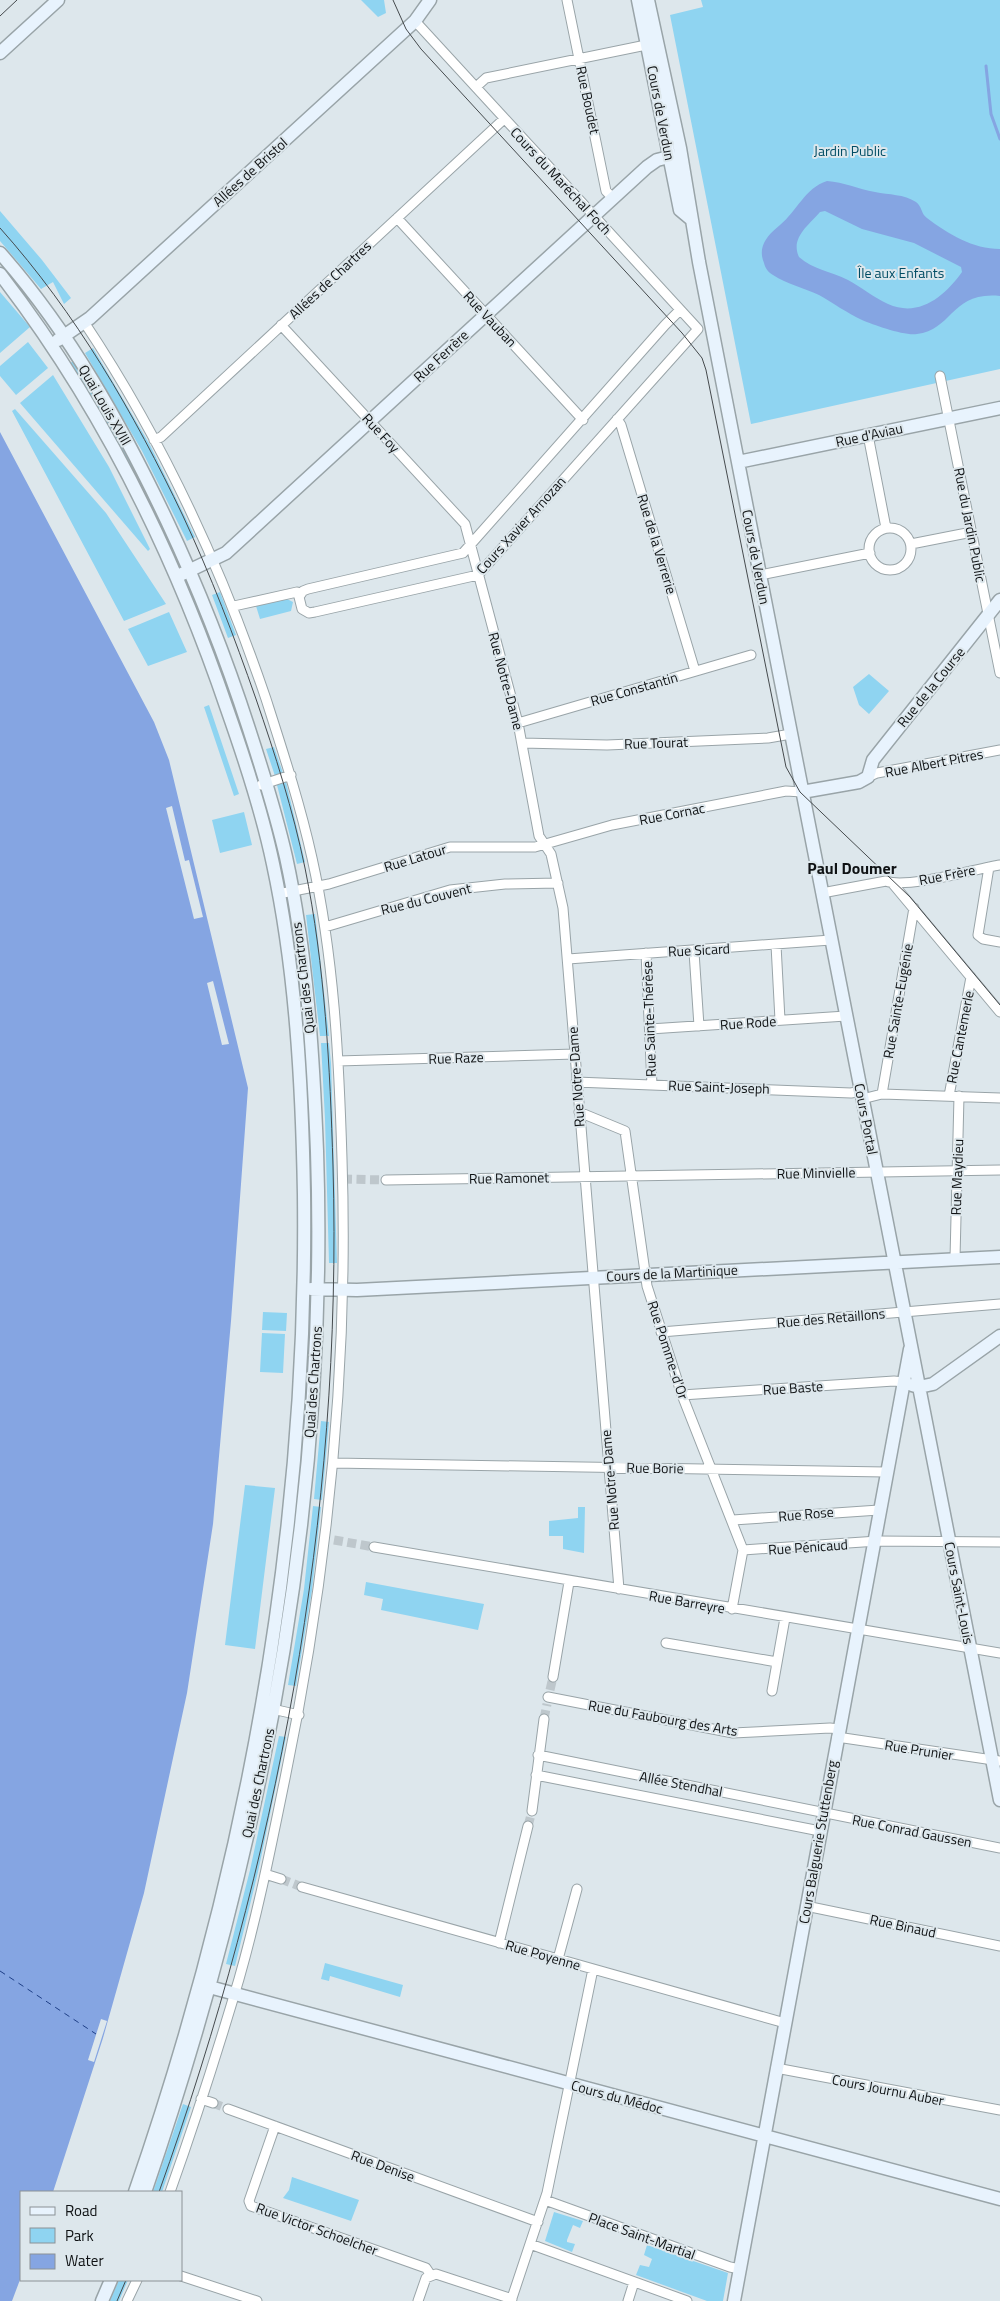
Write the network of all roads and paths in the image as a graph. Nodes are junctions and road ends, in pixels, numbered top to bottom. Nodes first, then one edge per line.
1 (58, 0) edge
2 (430, 0) edge
3 (567, 0) edge
4 (638, 0) edge
5 (648, 0) edge
6 (415, 21) junction
7 (652, 44) junction
8 (0, 53) edge
9 (579, 59) junction
10 (476, 87) junction
11 (504, 119) junction
12 (670, 157) junction
13 (687, 189) junction
14 (613, 198) junction
15 (593, 216) junction
16 (397, 218) junction
17 (692, 220) junction
18 (0, 253) edge
19 (0, 274) edge
20 (680, 310) junction
21 (486, 314) junction
22 (84, 322) junction
23 (281, 325) junction
24 (712, 326) junction
25 (698, 329) junction
26 (64, 336) junction
27 (52, 344) junction
28 (940, 376) dead end
29 (1000, 408) edge
30 (949, 418) junction
31 (617, 419) junction
32 (583, 420) junction
33 (370, 421) junction
34 (868, 435) junction
35 (154, 440) junction
36 (738, 462) junction
37 (886, 528) junction
38 (972, 532) junction
39 (911, 544) junction
40 (470, 546) junction
41 (870, 553) junction
42 (214, 560) junction
43 (190, 571) junction
44 (760, 574) junction
45 (478, 575) junction
46 (177, 576) junction
47 (300, 594) junction
48 (1000, 600) edge
49 (234, 606) junction
50 (988, 615) junction
51 (751, 655) dead end
52 (695, 671) junction
53 (1000, 673) edge
54 (518, 723) junction
55 (791, 734) junction
56 (522, 743) junction
57 (1000, 750) edge
58 (292, 776) junction
59 (868, 777) junction
60 (266, 783) junction
61 (254, 787) junction
62 (802, 792) junction
63 (544, 844) junction
64 (1000, 865) edge
65 (989, 866) junction
66 (558, 883) junction
67 (893, 884) junction
68 (318, 886) junction
69 (292, 892) junction
70 (822, 893) junction
71 (278, 894) junction
72 (914, 908) junction
73 (325, 927) junction
74 (831, 940) junction
75 (1000, 942) edge
76 (776, 945) junction
77 (694, 952) junction
78 (646, 953) junction
79 (568, 959) junction
80 (971, 977) junction
81 (1000, 1012) edge
82 (846, 1016) junction
83 (780, 1020) junction
84 (699, 1026) junction
85 (650, 1030) junction
86 (575, 1054) junction
87 (338, 1062) junction
88 (576, 1082) junction
89 (652, 1085) junction
90 (882, 1094) junction
91 (862, 1095) junction
92 (949, 1096) junction
93 (960, 1096) junction
94 (1000, 1098) edge
95 (579, 1112) junction
96 (1000, 1170) edge
97 (957, 1171) junction
98 (877, 1172) junction
99 (631, 1175) junction
100 (584, 1176) junction
101 (386, 1180) tunnel mouth
102 (1000, 1256) edge
103 (954, 1258) junction
104 (894, 1261) junction
105 (645, 1275) junction
106 (593, 1277) junction
107 (304, 1289) junction
108 (318, 1289) junction
109 (344, 1290) junction
110 (1000, 1304) edge
111 (904, 1312) junction
112 (661, 1332) junction
113 (1000, 1336) edge
114 (911, 1344) junction
115 (903, 1382) junction
116 (919, 1387) junction
117 (682, 1395) junction
118 (334, 1463) junction
119 (608, 1468) junction
120 (712, 1469) junction
121 (886, 1472) junction
122 (879, 1510) junction
123 (733, 1520) junction
124 (873, 1542) junction
125 (949, 1542) junction
126 (1000, 1542) edge
127 (374, 1547) tunnel mouth
128 (743, 1550) junction
129 (569, 1582) junction
130 (619, 1590) junction
131 (732, 1609) junction
132 (785, 1618) junction
133 (857, 1630) junction
134 (666, 1643) dead end
135 (970, 1649) junction
136 (1000, 1653) edge
137 (777, 1662) junction
138 (553, 1677) tunnel mouth
139 (772, 1691) dead end
140 (549, 1697) dead end
141 (268, 1708) junction
142 (298, 1715) junction
143 (544, 1718) tunnel mouth
144 (838, 1733) junction
145 (538, 1756) junction
146 (996, 1761) edge
147 (536, 1775) junction
148 (1000, 1800) edge
149 (532, 1811) tunnel mouth
150 (824, 1812) junction
151 (528, 1826) tunnel mouth
152 (820, 1831) junction
153 (1000, 1848) edge
154 (265, 1874) junction
155 (281, 1879) tunnel mouth
156 (302, 1886) tunnel mouth
157 (577, 1889) dead end
158 (806, 1906) junction
159 (499, 1943) junction
160 (1000, 1946) edge
161 (558, 1959) junction
162 (593, 1969) junction
163 (205, 1986) junction
164 (234, 1994) junction
165 (785, 2023) junction
166 (776, 2068) junction
167 (569, 2084) junction
168 (201, 2099) junction
169 (213, 2103) tunnel mouth
170 (228, 2109) tunnel mouth
171 (1000, 2110) edge
172 (275, 2126) junction
173 (764, 2136) junction
174 (135, 2191) edge
175 (145, 2191) edge
176 (170, 2191) edge
177 (1000, 2199) edge
178 (545, 2200) junction
179 (538, 2222) junction
180 (530, 2244) junction
181 (740, 2269) junction
182 (430, 2274) junction
183 (182, 2276) edge
184 (103, 2281) edge
185 (111, 2281) edge
186 (136, 2281) edge
187 (634, 2282) junction
188 (512, 2300) edge
189 (95, 2301) edge
190 (102, 2301) edge
191 (127, 2301) edge
192 (258, 2301) edge
193 (418, 2301) edge
194 (628, 2301) edge
195 (687, 2301) edge
196 (734, 2301) edge

1 - 8 main road
2 - 6 main road, Allées de Bristol
3 - 9 street, Rue Boudet
4 - 7 main road, Cours de Verdun
5 - 7 main road, Cours de Verdun
6 - 10 street, Cours du Maréchal Foch
6 - 22 main road, Allées de Bristol
7 - 9 street
7 - 12 main road, Cours de Verdun
7 - 13 main road, Cours de Verdun
9 - 10 street
9 - 14 street, Rue Boudet
10 - 11 street, Cours du Maréchal Foch
11 - 15 street, Cours du Maréchal Foch
11 - 16 street, Allées de Chartres
12 - 13 main road
12 - 14 main road, Rue Ferrère
12 - 17 main road, Cours de Verdun
13 - 17 main road, Cours de Verdun
14 - 15 main road, Rue Ferrère
15 - 20 street, Cours du Maréchal Foch
15 - 21 main road, Rue Ferrère
16 - 21 street, Rue Vauban
16 - 23 street, Allées de Chartres
17 - 24 main road, Cours de Verdun
18 - 26 main road, Quai Louis XVIII
19 - 27 main road, Quai Louis XVIII
20 - 25 street, Cours du Maréchal Foch
20 - 32 street, Cours Xavier Arnozan
21 - 32 street, Rue Vauban
21 - 33 main road, Rue Ferrère
22 - 26 main road, Allées de Bristol
22 - 35 street, Quai Louis XVIII
23 - 33 street, Rue Foy
23 - 35 street, Allées de Chartres
24 - 25 street
24 - 36 main road, Cours de Verdun
25 - 31 street, Cours Xavier Arnozan
26 - 27 main road, Allées de Bristol
26 - 43 main road, Quai Louis XVIII
27 - 46 main road, Quai Louis XVIII
28 - 30 street, Rue du Jardin Public
29 - 30 main road, Rue d'Aviau
30 - 34 main road, Rue d'Aviau
30 - 38 street, Rue du Jardin Public
31 - 45 street, Cours Xavier Arnozan
31 - 52 street, Rue de la Verrerie
32 - 40 street, Cours Xavier Arnozan
33 - 40 street, Rue Foy
33 - 42 main road, Rue Ferrère
34 - 36 main road, Rue d'Aviau
34 - 37 street
35 - 42 street, Quai Louis XVIII
36 - 44 main road, Cours de Verdun
37 - 39 street
37 - 41 street
38 - 39 street
38 - 50 street, Rue du Jardin Public
39 - 41 street
40 - 45 street, Rue Foy
40 - 47 street, Cours Xavier Arnozan
41 - 44 street
42 - 43 main road, Rue Ferrère
42 - 49 street, Quai Louis XVIII
43 - 46 main road, Rue Ferrère
43 - 60 main road, Quai des Chartrons
44 - 55 main road, Cours de Verdun
45 - 47 street, Cours Xavier Arnozan
45 - 54 street, Rue Notre-Dame
46 - 61 main road, Quai des Chartrons
47 - 49 street, Cours Xavier Arnozan
48 - 50 main road, Rue de la Course
49 - 58 street, Quai des Chartrons
50 - 53 street, Rue du Jardin Public
50 - 59 main road, Rue de la Course
51 - 52 street, Rue Constantin
52 - 54 street, Rue Constantin
54 - 56 street, Rue Notre-Dame
55 - 56 street, Rue Tourat
55 - 62 main road, Cours de Verdun
56 - 63 street, Rue Notre-Dame
57 - 59 street, Rue Albert Pitres
58 - 60 street
58 - 68 street, Quai des Chartrons
59 - 62 main road
60 - 61 street
60 - 69 main road, Quai des Chartrons
61 - 71 main road, Quai des Chartrons
62 - 63 street, Rue Cornac
62 - 70 main road, Cours de Verdun
63 - 66 street, Rue Notre-Dame
63 - 68 street, Rue Latour
64 - 65 street, Rue Frère
65 - 67 street, Rue Frère
65 - 75 street
66 - 73 street, Rue du Couvent
66 - 79 street, Rue Notre-Dame
67 - 70 street, Rue Frère
67 - 72 street
68 - 69 street, Rue Latour
68 - 73 street, Quai des Chartrons
69 - 71 street, Rue Latour
69 - 108 main road, Quai des Chartrons
70 - 74 main road, Cours Portal
71 - 107 main road, Quai des Chartrons
72 - 80 street
72 - 90 street, Rue Sainte-Eugénie
73 - 87 street, Quai des Chartrons
74 - 76 street, Rue Sicard
74 - 82 main road, Cours Portal
76 - 77 street, Rue Sicard
76 - 83 street
77 - 78 street, Rue Sicard
77 - 84 street
78 - 79 street, Rue Sicard
78 - 85 street, Rue Sainte-Thérèse
79 - 86 street, Rue Notre-Dame
80 - 81 street
80 - 92 street, Rue Cantemerle
82 - 83 street, Rue Rode
82 - 91 main road, Cours Portal
83 - 84 street, Rue Rode
84 - 85 street, Rue Rode
85 - 89 street, Rue Sainte-Thérèse
86 - 87 street, Rue Raze
86 - 88 street, Rue Notre-Dame
87 - 109 street, Quai des Chartrons
88 - 89 street, Rue Saint-Joseph
88 - 95 street, Rue Notre-Dame
89 - 91 street, Rue Saint-Joseph
90 - 91 street, Rue Saint-Joseph
90 - 92 street, Rue Saint-Joseph
91 - 98 main road, Cours Portal
92 - 93 street, Rue Saint-Joseph
93 - 94 street, Rue Saint-Joseph
93 - 97 street, Rue Maydieu
95 - 99 street, Rue Pomme-d'Or
95 - 100 street, Rue Notre-Dame
96 - 97 street, Rue Minvielle
97 - 98 street, Rue Minvielle
97 - 103 street, Rue Maydieu
98 - 99 street, Rue Minvielle
98 - 104 main road, Cours Portal
99 - 100 street, Rue Ramonet
99 - 105 street, Rue Pomme-d'Or
100 - 101 street, Rue Ramonet
100 - 106 street, Rue Notre-Dame
102 - 103 main road, Cours de la Martinique
103 - 104 main road, Cours de la Martinique
104 - 105 main road, Cours de la Martinique
104 - 111 main road, Cours Portal
105 - 106 main road, Cours de la Martinique
105 - 112 street, Rue Pomme-d'Or
106 - 109 main road, Cours de la Martinique
106 - 119 street, Rue Notre-Dame
107 - 108 main road, Cours de la Martinique
107 - 141 main road, Quai des Chartrons
108 - 109 main road, Cours de la Martinique
108 - 141 main road, Quai des Chartrons
109 - 118 street, Quai des Chartrons
110 - 111 street, Rue des Retaillons
111 - 112 street, Rue des Retaillons
111 - 114 main road, Cours Portal
112 - 117 street, Rue Pomme-d'Or
113 - 116 main road
114 - 115 main road, Cours Portal
114 - 116 main road, Cours Portal
115 - 116 main road
115 - 117 street, Rue Baste
115 - 121 main road, Cours Balguerie Stuttenberg
116 - 125 main road, Cours Saint-Louis
117 - 120 street, Rue Pomme-d'Or
118 - 119 street, Rue Borie
118 - 142 street, Quai des Chartrons
119 - 120 street, Rue Borie
119 - 130 street, Rue Notre-Dame
120 - 121 street, Rue Borie
120 - 123 street, Rue Pomme-d'Or
121 - 122 main road, Cours Balguerie Stuttenberg
122 - 123 street, Rue Rose
122 - 124 main road, Cours Balguerie Stuttenberg
123 - 128 street, Rue Pomme-d'Or
124 - 125 street, Rue Pénicaud
124 - 128 street, Rue Pénicaud
124 - 133 main road, Cours Balguerie Stuttenberg
125 - 126 street, Rue Pénicaud
125 - 135 main road, Cours Saint-Louis
127 - 129 street, Rue Barreyre
128 - 131 street, Rue Pomme-d'Or
129 - 130 street, Rue Barreyre
129 - 138 street
130 - 131 street, Rue Barreyre
131 - 132 street, Rue Barreyre
132 - 133 street, Rue Barreyre
132 - 137 street
133 - 135 street, Rue Barreyre
133 - 144 main road, Cours Balguerie Stuttenberg
134 - 137 street
135 - 136 street, Rue Barreyre
135 - 146 main road, Cours Saint-Louis
137 - 139 street
140 - 144 street, Rue du Faubourg des Arts
141 - 142 street
141 - 163 main road, Quai des Chartrons
142 - 154 street, Quai des Chartrons
143 - 145 street
144 - 146 street, Rue Prunier
144 - 150 main road, Cours Balguerie Stuttenberg
145 - 147 street
145 - 150 street, Allée Stendhal
146 - 148 main road, Cours Saint-Louis
147 - 149 street
147 - 152 street, Allée Stendhal
150 - 152 main road, Cours Balguerie Stuttenberg
150 - 153 street, Rue Conrad Gaussen
151 - 159 street
152 - 158 main road, Cours Balguerie Stuttenberg
154 - 155 street
154 - 164 street, Quai des Chartrons
156 - 159 street, Rue Poyenne
157 - 161 street
158 - 160 street, Rue Binaud
158 - 165 main road, Cours Balguerie Stuttenberg
159 - 161 street, Rue Poyenne
161 - 162 street, Rue Poyenne
162 - 165 street, Rue Poyenne
162 - 167 street
163 - 164 main road, Cours du Médoc
163 - 174 main road, Quai des Chartrons
163 - 175 main road, Quai des Chartrons
164 - 167 main road, Cours du Médoc
164 - 168 street, Quai des Chartrons
165 - 166 main road, Cours Balguerie Stuttenberg
166 - 171 street, Cours Journu Auber
166 - 173 main road, Cours Balguerie Stuttenberg
167 - 173 main road, Cours du Médoc
167 - 178 street
168 - 169 street
168 - 176 street, Quai des Chartrons
170 - 172 street, Rue Denise
172 - 179 street, Rue Denise
172 - 182 street, Rue Victor Schoelcher
173 - 177 main road, Cours du Médoc
173 - 181 main road, Cours Balguerie Stuttenberg
178 - 179 street
178 - 181 street, Place Saint-Martial
179 - 180 street
180 - 187 street
180 - 188 street
181 - 196 main road, Cours Balguerie Stuttenberg
182 - 188 street
182 - 193 street
183 - 192 street
184 - 189 main road
185 - 190 main road
186 - 191 street
187 - 194 street
187 - 195 street

